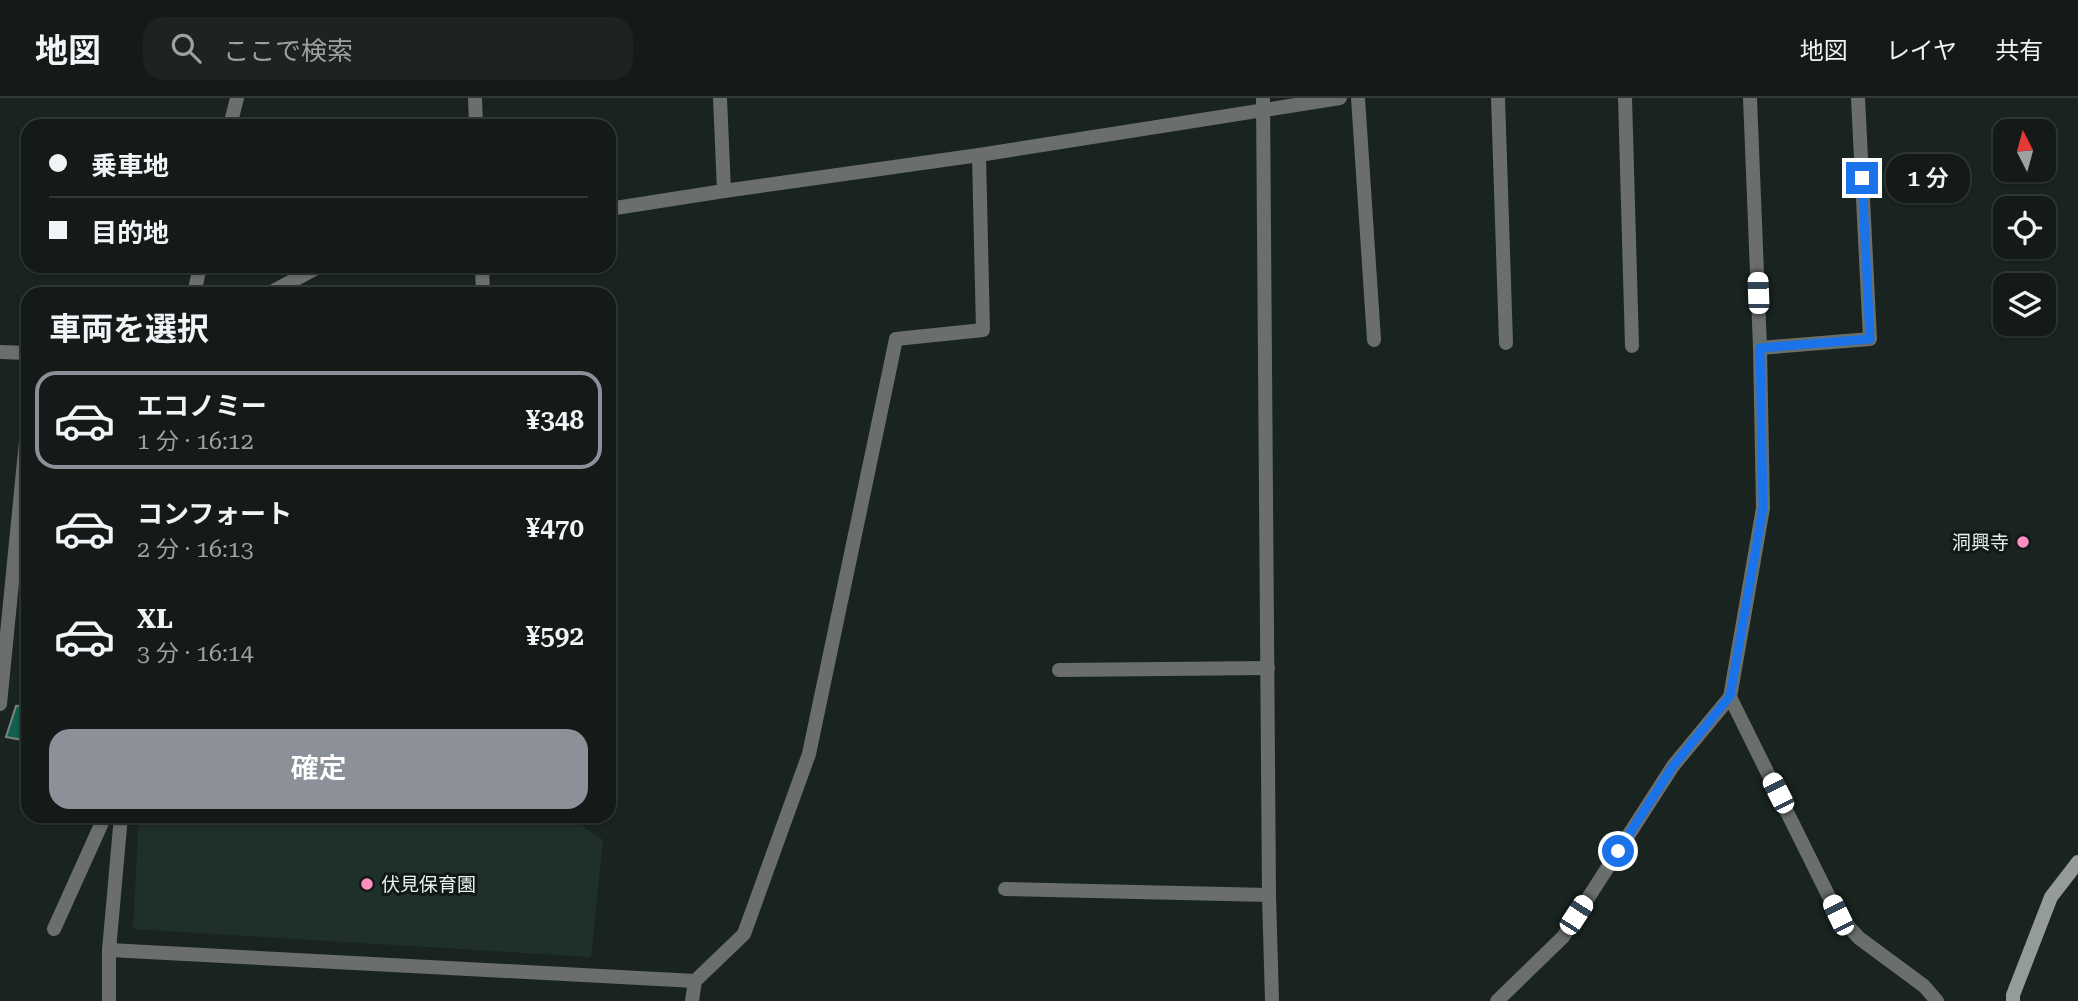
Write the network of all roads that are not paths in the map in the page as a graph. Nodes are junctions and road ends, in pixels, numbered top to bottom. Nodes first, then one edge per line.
1 (237, 98) edge
2 (475, 98) edge
3 (720, 98) edge
4 (1340, 98) edge
5 (1358, 98) edge
6 (1498, 98) edge
7 (1626, 98) edge
8 (1750, 98) edge
9 (1858, 98) edge
10 (1263, 104) edge
11 (232, 119) edge
12 (476, 119) edge
13 (979, 155) junction
14 (724, 191) junction
15 (616, 208) edge
16 (307, 273) edge
17 (281, 287) edge
18 (1374, 340) dead end
19 (1506, 343) dead end
20 (1632, 346) dead end
21 (1760, 348) junction
22 (0, 352) edge
23 (21, 354) edge
24 (21, 492) edge
25 (1268, 668) junction
26 (1059, 670) dead end
27 (1730, 696) junction
28 (0, 704) edge
29 (102, 823) edge
30 (120, 823) edge
31 (2078, 862) edge
32 (1005, 889) dead end
33 (1269, 895) junction
34 (54, 929) dead end
35 (109, 950) junction
36 (695, 981) junction
37 (109, 1001) edge
38 (692, 1001) edge
39 (1272, 1001) edge
40 (1497, 1001) edge
41 (1937, 1001) edge
42 (2013, 1001) edge

1 - 11 street
2 - 12 street
3 - 14 street
4 - 10 street
5 - 18 street
6 - 19 street
7 - 20 street
8 - 21 street
9 - 21 street
10 - 13 street
10 - 25 street
13 - 14 street
13 - 36 street
14 - 15 street
16 - 17 street
21 - 27 street
22 - 23 street
24 - 28 street
25 - 26 street
25 - 33 street
27 - 40 street
27 - 41 street
29 - 34 street
30 - 35 street
31 - 42 street
32 - 33 street
33 - 39 street
35 - 36 street
35 - 37 street
36 - 38 street

